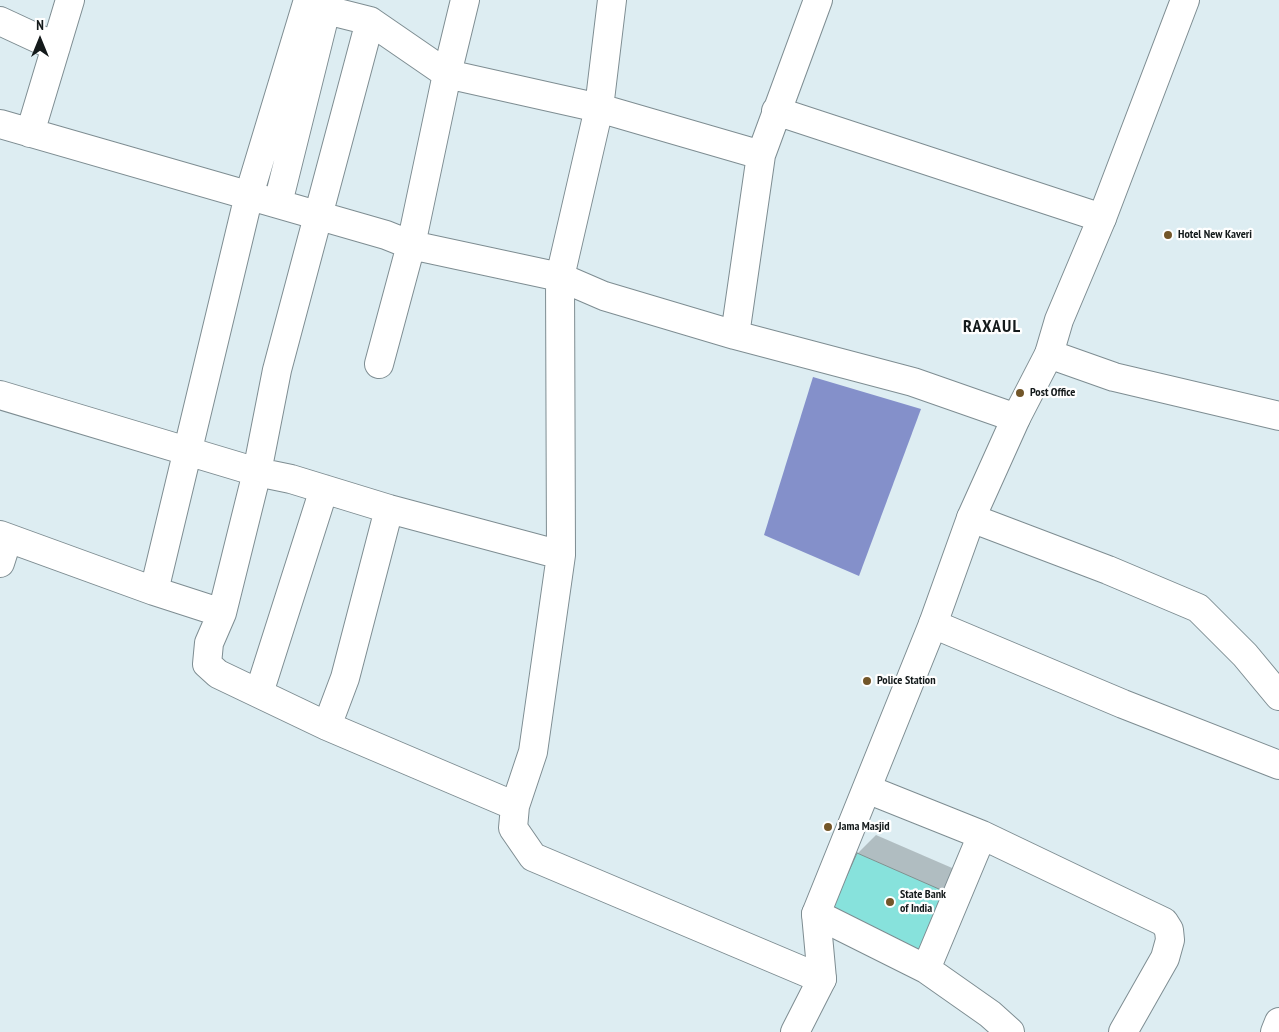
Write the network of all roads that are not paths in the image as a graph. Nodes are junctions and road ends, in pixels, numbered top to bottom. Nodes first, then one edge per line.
1 (70, 0) edge
2 (465, 0) edge
3 (612, 0) edge
4 (818, 0) edge
5 (1185, 0) edge
6 (314, 4) edge
7 (0, 21) edge
8 (370, 21) junction
9 (56, 47) junction
10 (447, 74) junction
11 (599, 108) junction
12 (776, 111) junction
13 (0, 124) edge
14 (30, 133) junction
15 (761, 155) junction
16 (249, 195) junction
17 (278, 203) junction
18 (318, 216) junction
19 (1102, 218) junction
20 (411, 244) junction
21 (560, 277) junction
22 (735, 335) junction
23 (1049, 354) junction
24 (379, 364) dead end
25 (0, 395) edge
26 (1279, 416) edge
27 (1016, 418) junction
28 (188, 450) junction
29 (257, 472) junction
30 (324, 489) junction
31 (389, 509) junction
32 (971, 518) junction
33 (3, 545) edge
34 (561, 555) junction
35 (154, 591) junction
36 (222, 613) junction
37 (933, 624) junction
38 (259, 693) junction
39 (1279, 696) edge
40 (327, 726) junction
41 (1279, 765) edge
42 (867, 789) junction
43 (515, 806) junction
44 (982, 835) junction
45 (816, 914) junction
46 (926, 969) junction
47 (822, 980) junction
48 (1279, 1022) edge
49 (795, 1032) edge
50 (1010, 1032) edge
51 (1122, 1032) edge
52 (1275, 1032) edge

1 - 9 street
2 - 10 street
3 - 11 street
4 - 12 street
5 - 19 street
6 - 8 street
6 - 16 street
6 - 17 street
7 - 9 street
8 - 10 street
8 - 18 street
9 - 14 street
10 - 11 street
10 - 20 street
11 - 15 street
11 - 21 street
12 - 15 street
12 - 19 street
13 - 14 street
14 - 16 street
15 - 22 street
16 - 17 street
16 - 28 street
17 - 18 street
18 - 20 street
18 - 29 street
19 - 23 street
20 - 21 street
20 - 24 street
21 - 22 street
21 - 34 street
22 - 27 street
23 - 26 street
23 - 27 street
25 - 28 street
27 - 32 street
28 - 29 street
28 - 35 street
29 - 30 street
29 - 36 street
30 - 31 street
30 - 38 street
31 - 34 street
31 - 40 street
32 - 37 street
32 - 39 street
33 - 35 street
34 - 43 street
35 - 36 street
36 - 38 street
37 - 41 street
37 - 42 street
38 - 40 street
40 - 43 street
42 - 44 street
42 - 45 street
43 - 47 street
44 - 46 street
44 - 51 street
45 - 46 street
45 - 47 street
46 - 50 street
47 - 49 street
48 - 52 street

